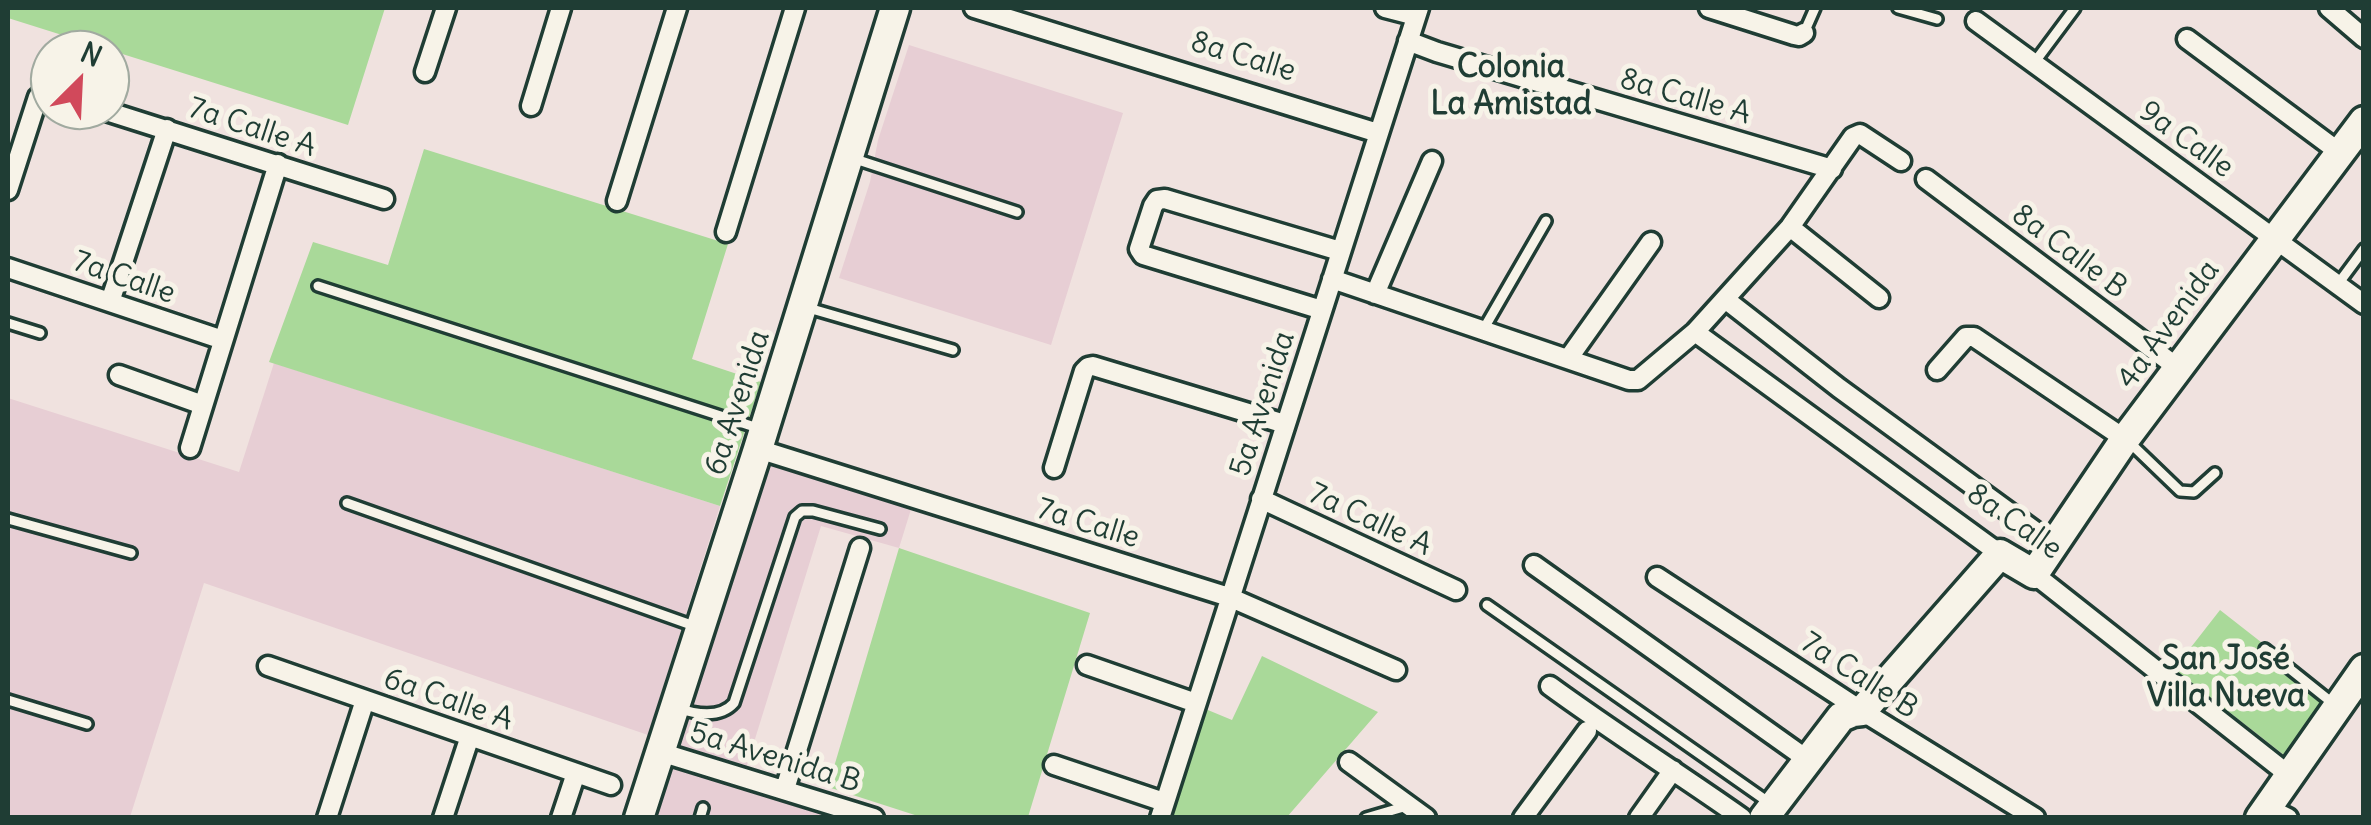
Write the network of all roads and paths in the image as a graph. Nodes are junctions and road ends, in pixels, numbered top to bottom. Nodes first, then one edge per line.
1 (446, 8) edge
2 (561, 8) edge
3 (677, 8) edge
4 (794, 8) edge
5 (894, 8) edge
6 (974, 8) edge
7 (1384, 8) edge
8 (1709, 8) edge
9 (1815, 8) edge
10 (1898, 8) edge
11 (2075, 8) edge
12 (2329, 8) edge
13 (1417, 12) edge
14 (1936, 20) dead end
15 (1976, 21) dead end
16 (1804, 33) joint
17 (2364, 38) edge
18 (2187, 39) dead end
19 (1408, 41) junction
20 (2034, 63) junction
21 (425, 72) dead end
22 (531, 106) dead end
23 (130, 118) edge
24 (2364, 121) edge
25 (30, 122) edge
26 (166, 129) junction
27 (1378, 133) junction
28 (2339, 152) junction
29 (849, 157) junction
30 (1432, 161) dead end
31 (1901, 161) dead end
32 (278, 164) junction
33 (1832, 170) junction
34 (1926, 180) dead end
35 (8, 190) edge
36 (384, 199) dead end
37 (617, 201) dead end
38 (1016, 212) dead end
39 (1546, 221) dead end
40 (1790, 227) junction
41 (726, 232) dead end
42 (2274, 238) junction
43 (1651, 242) dead end
44 (2364, 249) edge
45 (1340, 251) junction
46 (8, 268) edge
47 (1332, 278) junction
48 (2338, 284) junction
49 (318, 286) dead end
50 (1376, 294) junction
51 (1879, 298) dead end
52 (1725, 299) junction
53 (110, 302) junction
54 (2364, 304) edge
55 (802, 307) junction
56 (1322, 310) junction
57 (8, 323) edge
58 (1483, 330) junction
59 (1695, 332) junction
60 (40, 333) dead end
61 (224, 340) junction
62 (953, 350) dead end
63 (1568, 359) junction
64 (2178, 368) junction
65 (1936, 370) dead end
66 (119, 375) dead end
67 (203, 404) junction
68 (1286, 424) junction
69 (2125, 438) junction
70 (761, 439) junction
71 (190, 448) dead end
72 (1054, 468) dead end
73 (2216, 473) dead end
74 (1261, 499) junction
75 (347, 503) dead end
76 (8, 519) edge
77 (880, 529) dead end
78 (2054, 545) junction
79 (860, 548) dead end
80 (131, 553) dead end
81 (2000, 554) junction
82 (1534, 565) dead end
83 (2034, 574) junction
84 (1657, 577) dead end
85 (1456, 590) dead end
86 (1228, 596) junction
87 (1487, 605) dead end
88 (700, 628) junction
89 (2266, 649) dead end
90 (1086, 665) dead end
91 (268, 666) dead end
92 (2364, 669) edge
93 (1396, 670) dead end
94 (1550, 686) dead end
95 (8, 700) edge
96 (366, 700) junction
97 (1196, 703) junction
98 (2337, 706) junction
99 (674, 707) junction
100 (1862, 712) junction
101 (88, 724) dead end
102 (1586, 731) dead end
103 (470, 736) junction
104 (660, 752) junction
105 (1808, 760) junction
106 (1348, 762) dead end
107 (1054, 765) dead end
108 (1674, 770) junction
109 (576, 772) junction
110 (2289, 776) junction
111 (611, 784) dead end
112 (785, 789) junction
113 (1410, 806) junction
114 (1162, 810) edge
115 (1769, 811) edge
116 (2271, 814) edge
117 (327, 818) edge
118 (443, 818) edge
119 (561, 818) edge
120 (639, 818) edge
121 (874, 818) edge
122 (1366, 818) edge
123 (1426, 818) edge
124 (1523, 818) edge
125 (1639, 818) edge
126 (1742, 818) edge
127 (2034, 818) edge

1 - 21 street
2 - 22 street
3 - 37 street
4 - 41 street
5 - 29 street, 6a Avenida
6 - 27 street, 8a Calle
7 - 13 street
8 - 16 street
9 - 16 lane
10 - 14 lane
11 - 20 lane
12 - 17 street
13 - 19 street, 5a Avenida
15 - 20 street, 9a Calle
18 - 28 street
19 - 27 street, 5a Avenida
19 - 33 street, 8a Calle A
20 - 42 street, 9a Calle
23 - 26 street, 7a Calle A
24 - 28 street, 4a Avenida
25 - 35 street
26 - 32 street, 7a Calle A
26 - 53 street
27 - 45 street, 5a Avenida
28 - 42 street, 4a Avenida
29 - 38 lane
29 - 55 street, 6a Avenida
30 - 50 street
31 - 33 street
32 - 36 street, 7a Calle A
32 - 61 street
33 - 40 street
34 - 64 street, 8a Calle B
39 - 58 lane
40 - 51 street
40 - 52 street
42 - 48 street, 9a Calle
42 - 64 street, 4a Avenida
43 - 63 street
44 - 48 lane
45 - 47 street, 5a Avenida
45 - 56 street
46 - 53 street, 7a Calle
47 - 50 street
47 - 56 street, 5a Avenida
48 - 54 street, 9a Calle
49 - 70 lane
50 - 58 street
52 - 59 street
52 - 78 street
53 - 61 street, 7a Calle
55 - 62 lane
55 - 70 street, 6a Avenida
56 - 68 street, 5a Avenida
57 - 60 lane
58 - 63 street
59 - 63 street
59 - 81 street, 8a Calle
61 - 67 street
64 - 69 street, 4a Avenida
65 - 69 street
66 - 67 street
67 - 71 street
68 - 72 street
68 - 74 street, 5a Avenida
69 - 73 lane
69 - 78 street, 4a Avenida
70 - 86 street, 7a Calle
70 - 88 street, 6a Avenida
74 - 85 street, 7a Calle A
74 - 86 street, 5a Avenida
75 - 88 lane
76 - 80 lane
77 - 99 lane
78 - 83 street, 4a Avenida
79 - 112 street
81 - 83 street, 8a Calle
81 - 100 street
82 - 105 street
83 - 110 street, 8a Calle
84 - 100 street, 7a Calle B
86 - 93 street, 7a Calle
86 - 97 street, 5a Avenida
87 - 115 lane
88 - 99 street, 6a Avenida
89 - 98 lane
90 - 97 street
91 - 96 street, 6a Calle A
92 - 98 street
94 - 108 street
95 - 101 lane
96 - 103 street, 6a Calle A
96 - 117 street
97 - 114 street, 5a Avenida
98 - 110 street
99 - 104 street, 6a Avenida
100 - 105 street
100 - 127 street, 7a Calle B
102 - 124 street
103 - 109 street, 6a Calle A
103 - 118 street
104 - 112 street, 5a Avenida B
104 - 120 street, 6a Avenida
105 - 115 street
106 - 113 street
107 - 114 street
108 - 125 street
108 - 126 street
109 - 111 street, 6a Calle A
109 - 119 street
110 - 116 street
112 - 121 street, 5a Avenida B
113 - 122 lane
113 - 123 street

